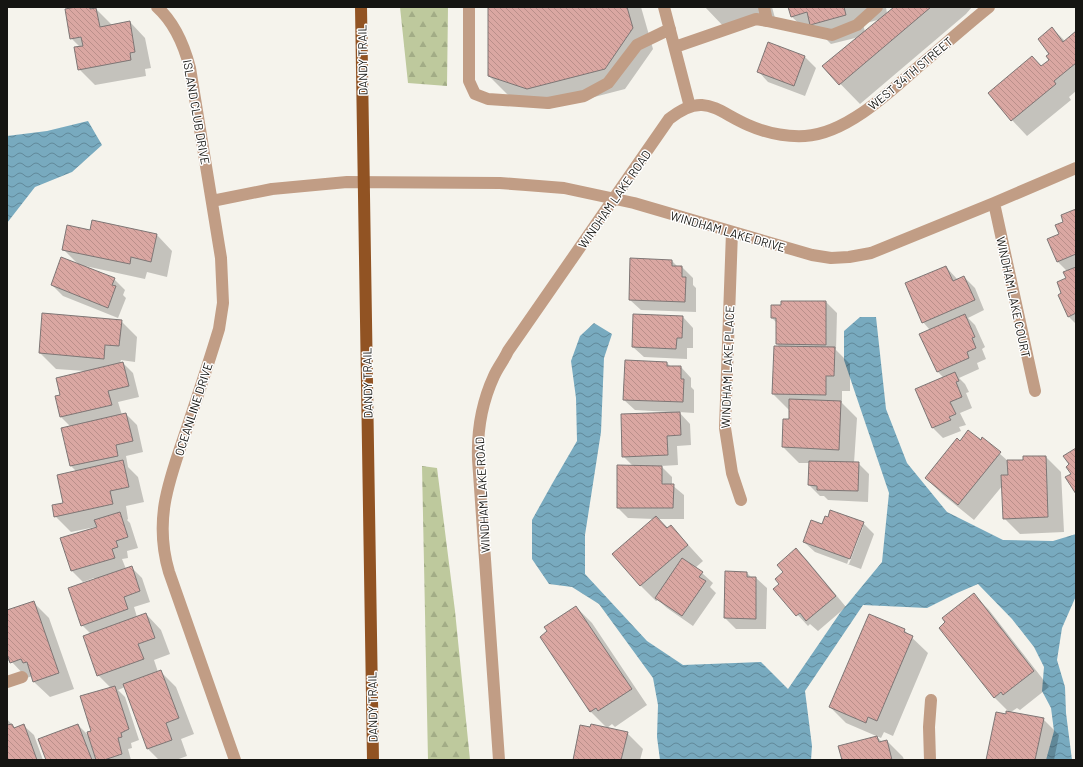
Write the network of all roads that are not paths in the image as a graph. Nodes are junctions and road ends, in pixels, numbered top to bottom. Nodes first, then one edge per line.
1 (157, 7) edge
2 (361, 7) edge
3 (469, 7) edge
4 (664, 7) edge
5 (764, 7) edge
6 (877, 7) edge
7 (989, 7) edge
8 (767, 21) junction
9 (670, 30) junction
10 (675, 47) junction
11 (690, 106) junction
12 (1076, 168) edge
13 (364, 182) junction
14 (614, 199) junction
15 (212, 201) junction
16 (994, 203) junction
17 (732, 232) junction
18 (1035, 391) dead end
19 (741, 500) dead end
20 (22, 676) dead end
21 (7, 682) edge
22 (931, 700) dead end
23 (235, 760) edge
24 (373, 760) edge
25 (499, 760) edge
26 (930, 760) edge

1 - 15 street, ISLAND CLUB DRIVE
2 - 13 main road, DANDY TRAIL
3 - 9 street
4 - 9 street
5 - 8 street
6 - 8 street
7 - 11 street, WEST 34TH STREET
8 - 10 street
9 - 10 street
10 - 11 street
11 - 14 street, WINDHAM LAKE ROAD
12 - 16 street, WINDHAM LAKE DRIVE
13 - 14 street, WINDHAM LAKE DRIVE
13 - 15 street
13 - 24 main road, DANDY TRAIL
14 - 17 street, WINDHAM LAKE DRIVE
14 - 25 street, WINDHAM LAKE ROAD
15 - 23 street, OCEANLINE DRIVE
16 - 17 street, WINDHAM LAKE DRIVE
16 - 18 street, WINDHAM LAKE COURT
17 - 19 street, WINDHAM LAKE PLACE
20 - 21 street
22 - 26 street

